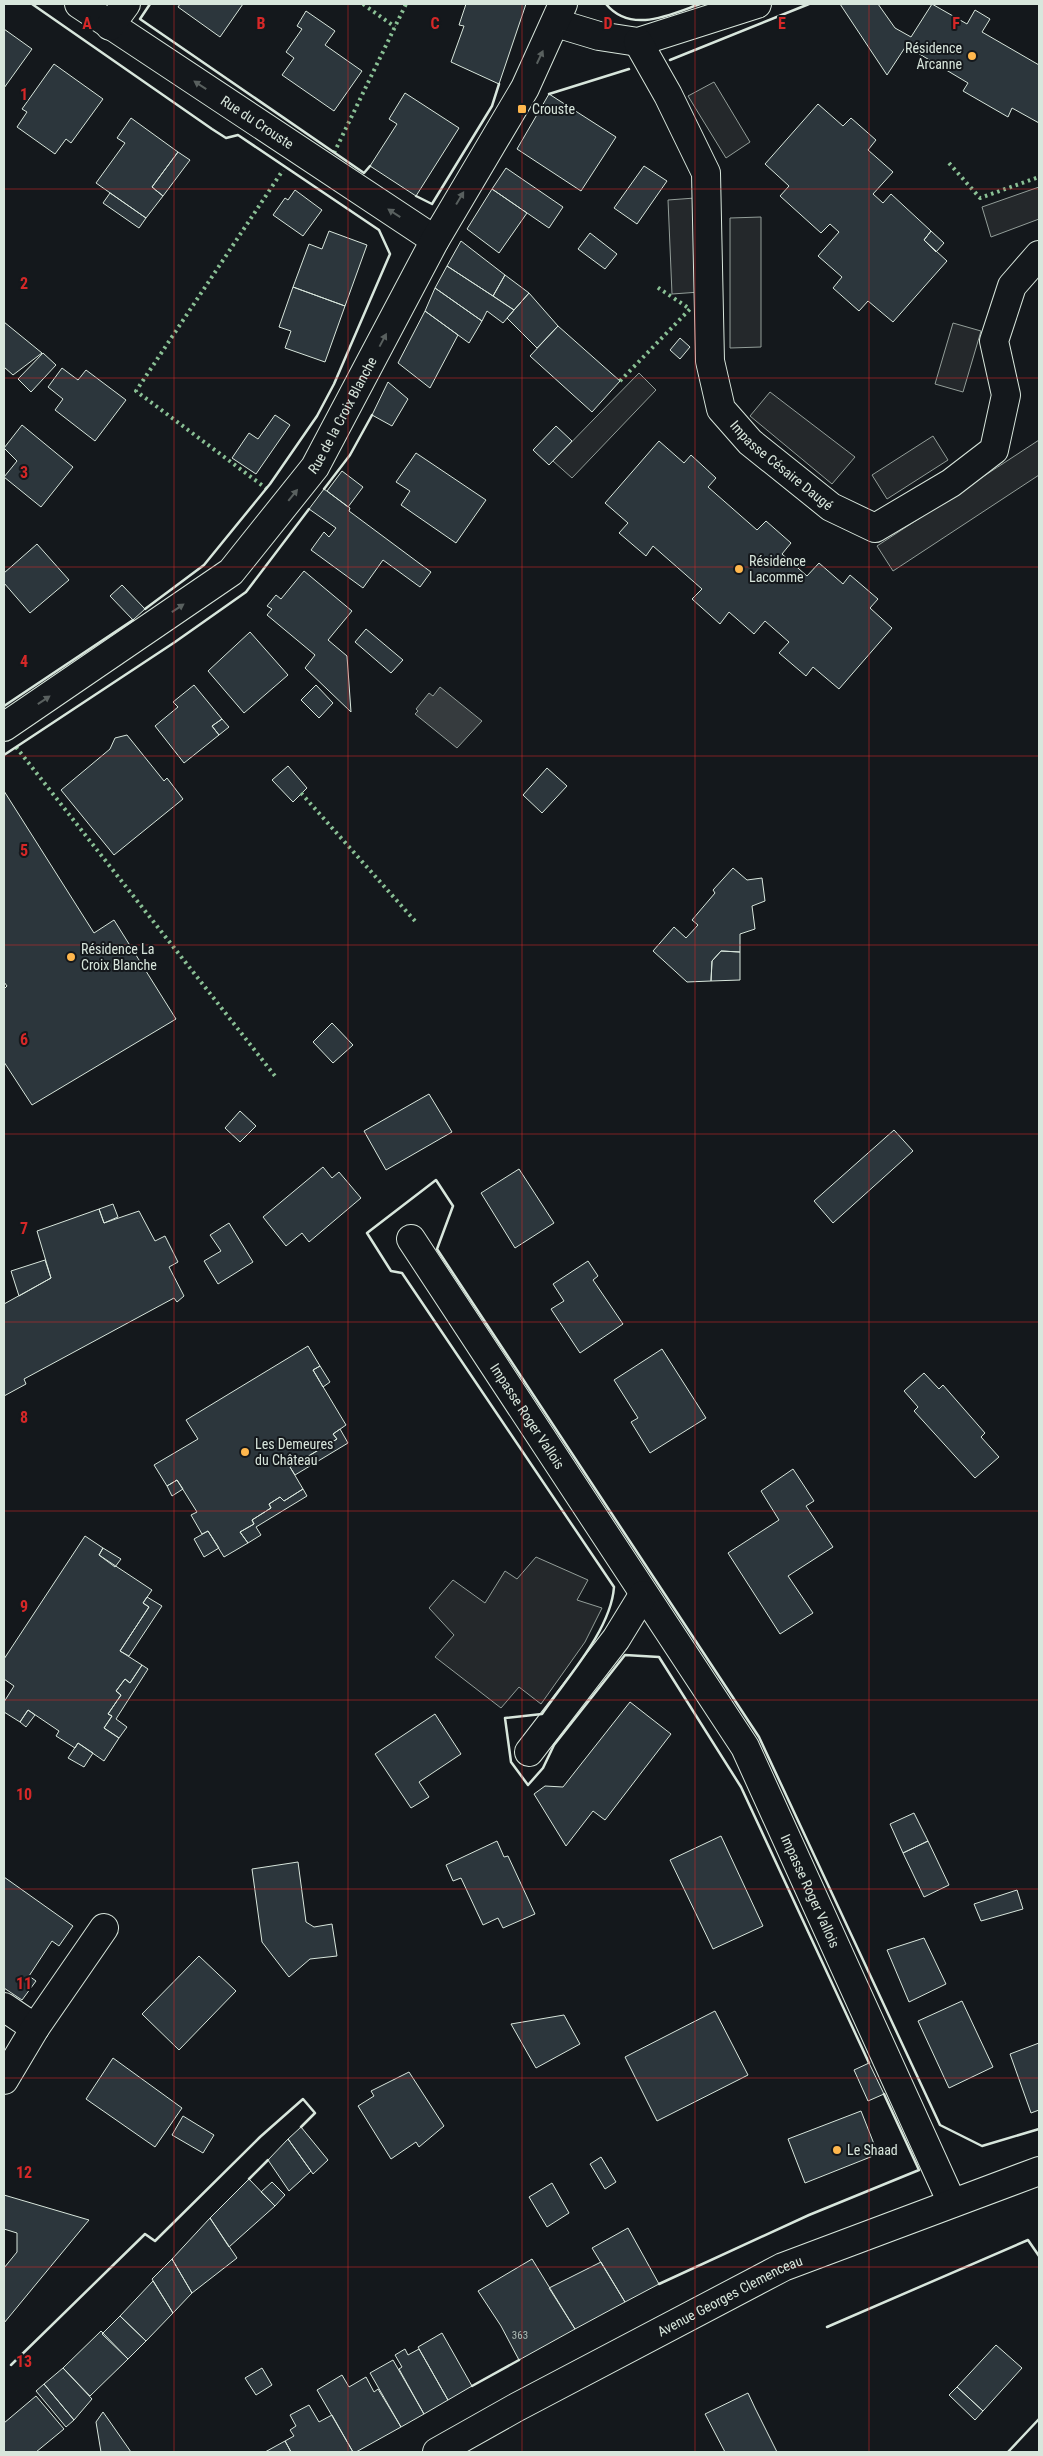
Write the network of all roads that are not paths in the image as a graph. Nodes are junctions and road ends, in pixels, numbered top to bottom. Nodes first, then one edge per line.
1 (79, 4) edge
2 (126, 4) edge
3 (757, 4) edge
4 (560, 14) edge
5 (110, 26) junction
6 (638, 42) junction
7 (435, 240) junction
8 (1039, 255) edge
9 (4, 727) edge
10 (411, 1239) dead end
11 (643, 1595) junction
12 (529, 1752) dead end
13 (104, 1928) dead end
14 (4, 2007) edge
15 (35, 2028) junction
16 (4, 2080) edge
17 (1039, 2171) edge
18 (952, 2203) junction
19 (437, 2452) edge

1 - 5 street, Rue du Crouste
2 - 5 street
3 - 6 street
4 - 6 street
7 -> 4 street, Rue de la Croix Blanche
7 -> 5 street, Rue du Crouste
6 - 8 street, Impasse Césaire Daugé
9 -> 7 street, Rue de la Croix Blanche
10 - 11 street, Impasse Roger Vallois
11 - 12 street
11 - 18 street, Impasse Roger Vallois
13 - 15 street
14 - 15 street
15 - 16 street
17 - 18 street, Avenue Georges Clemenceau
18 - 19 street, Avenue Georges Clemenceau

